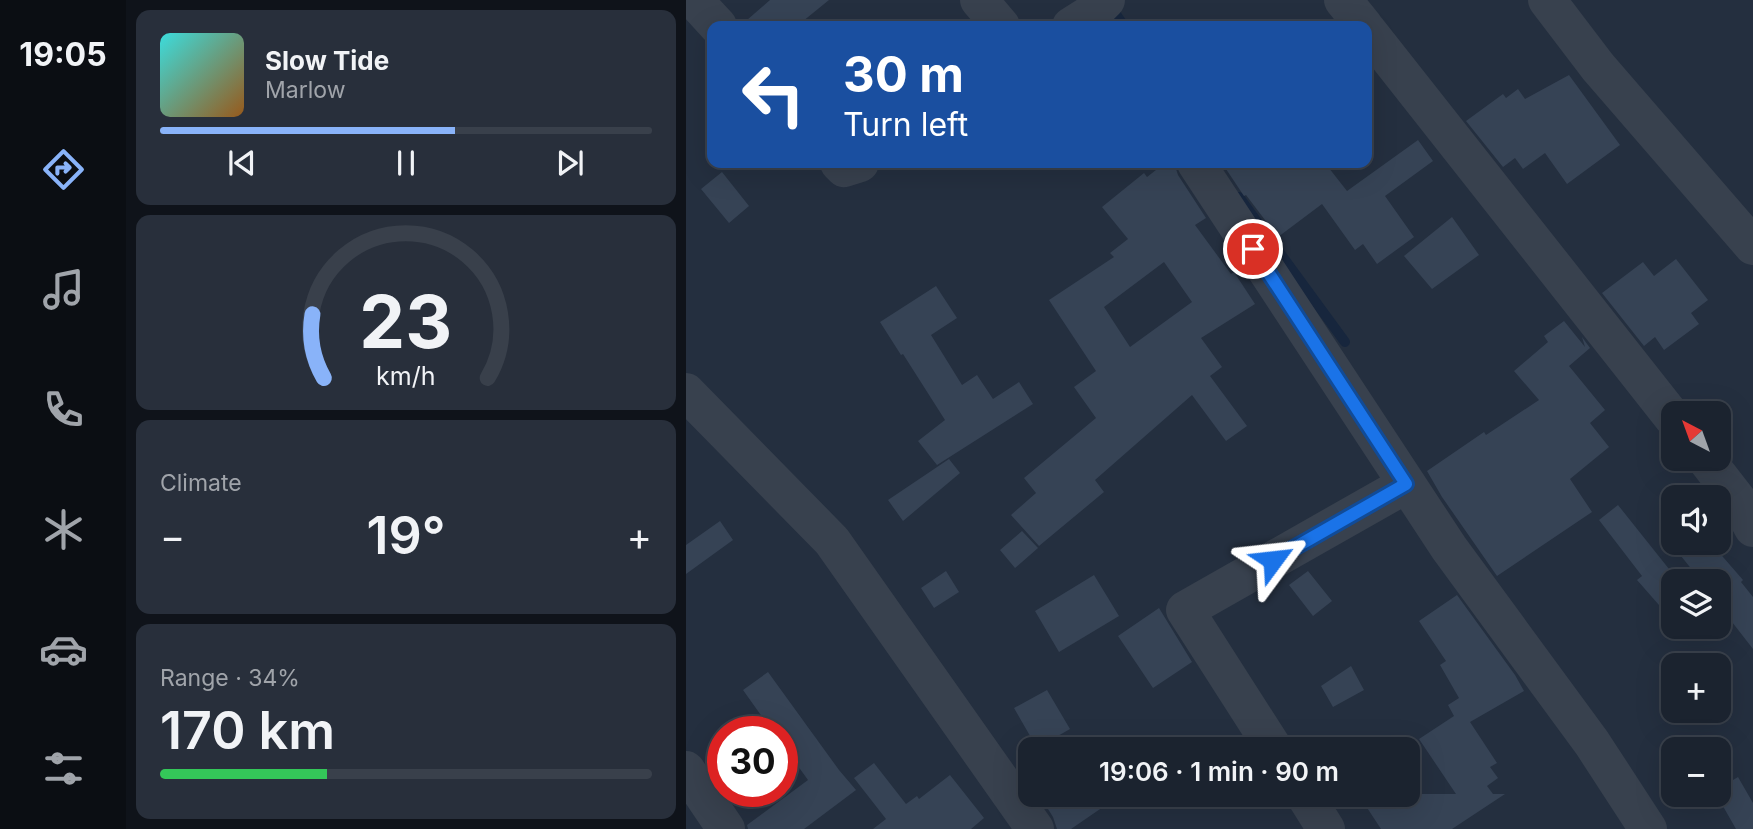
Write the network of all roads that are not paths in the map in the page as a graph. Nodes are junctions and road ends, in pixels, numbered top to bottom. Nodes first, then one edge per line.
1 (694, 0) edge
2 (979, 0) edge
3 (1343, 0) edge
4 (1547, 0) edge
5 (713, 21) edge
6 (997, 21) edge
7 (1360, 21) edge
8 (1372, 37) edge
9 (1199, 168) edge
10 (1753, 246) edge
11 (686, 392) edge
12 (1661, 403) edge
13 (1715, 471) edge
14 (1406, 484) junction
15 (1753, 528) edge
16 (1266, 737) edge
17 (686, 770) edge
18 (1312, 807) edge
19 (726, 829) edge
20 (1035, 829) edge
21 (1326, 829) edge
22 (1648, 829) edge

1 - 5 street
2 - 6 street
3 - 7 street
4 - 10 street
8 - 12 street
9 - 14 street
11 - 20 street
13 - 15 street
14 - 16 street
14 - 22 street
17 - 19 street
18 - 21 street

